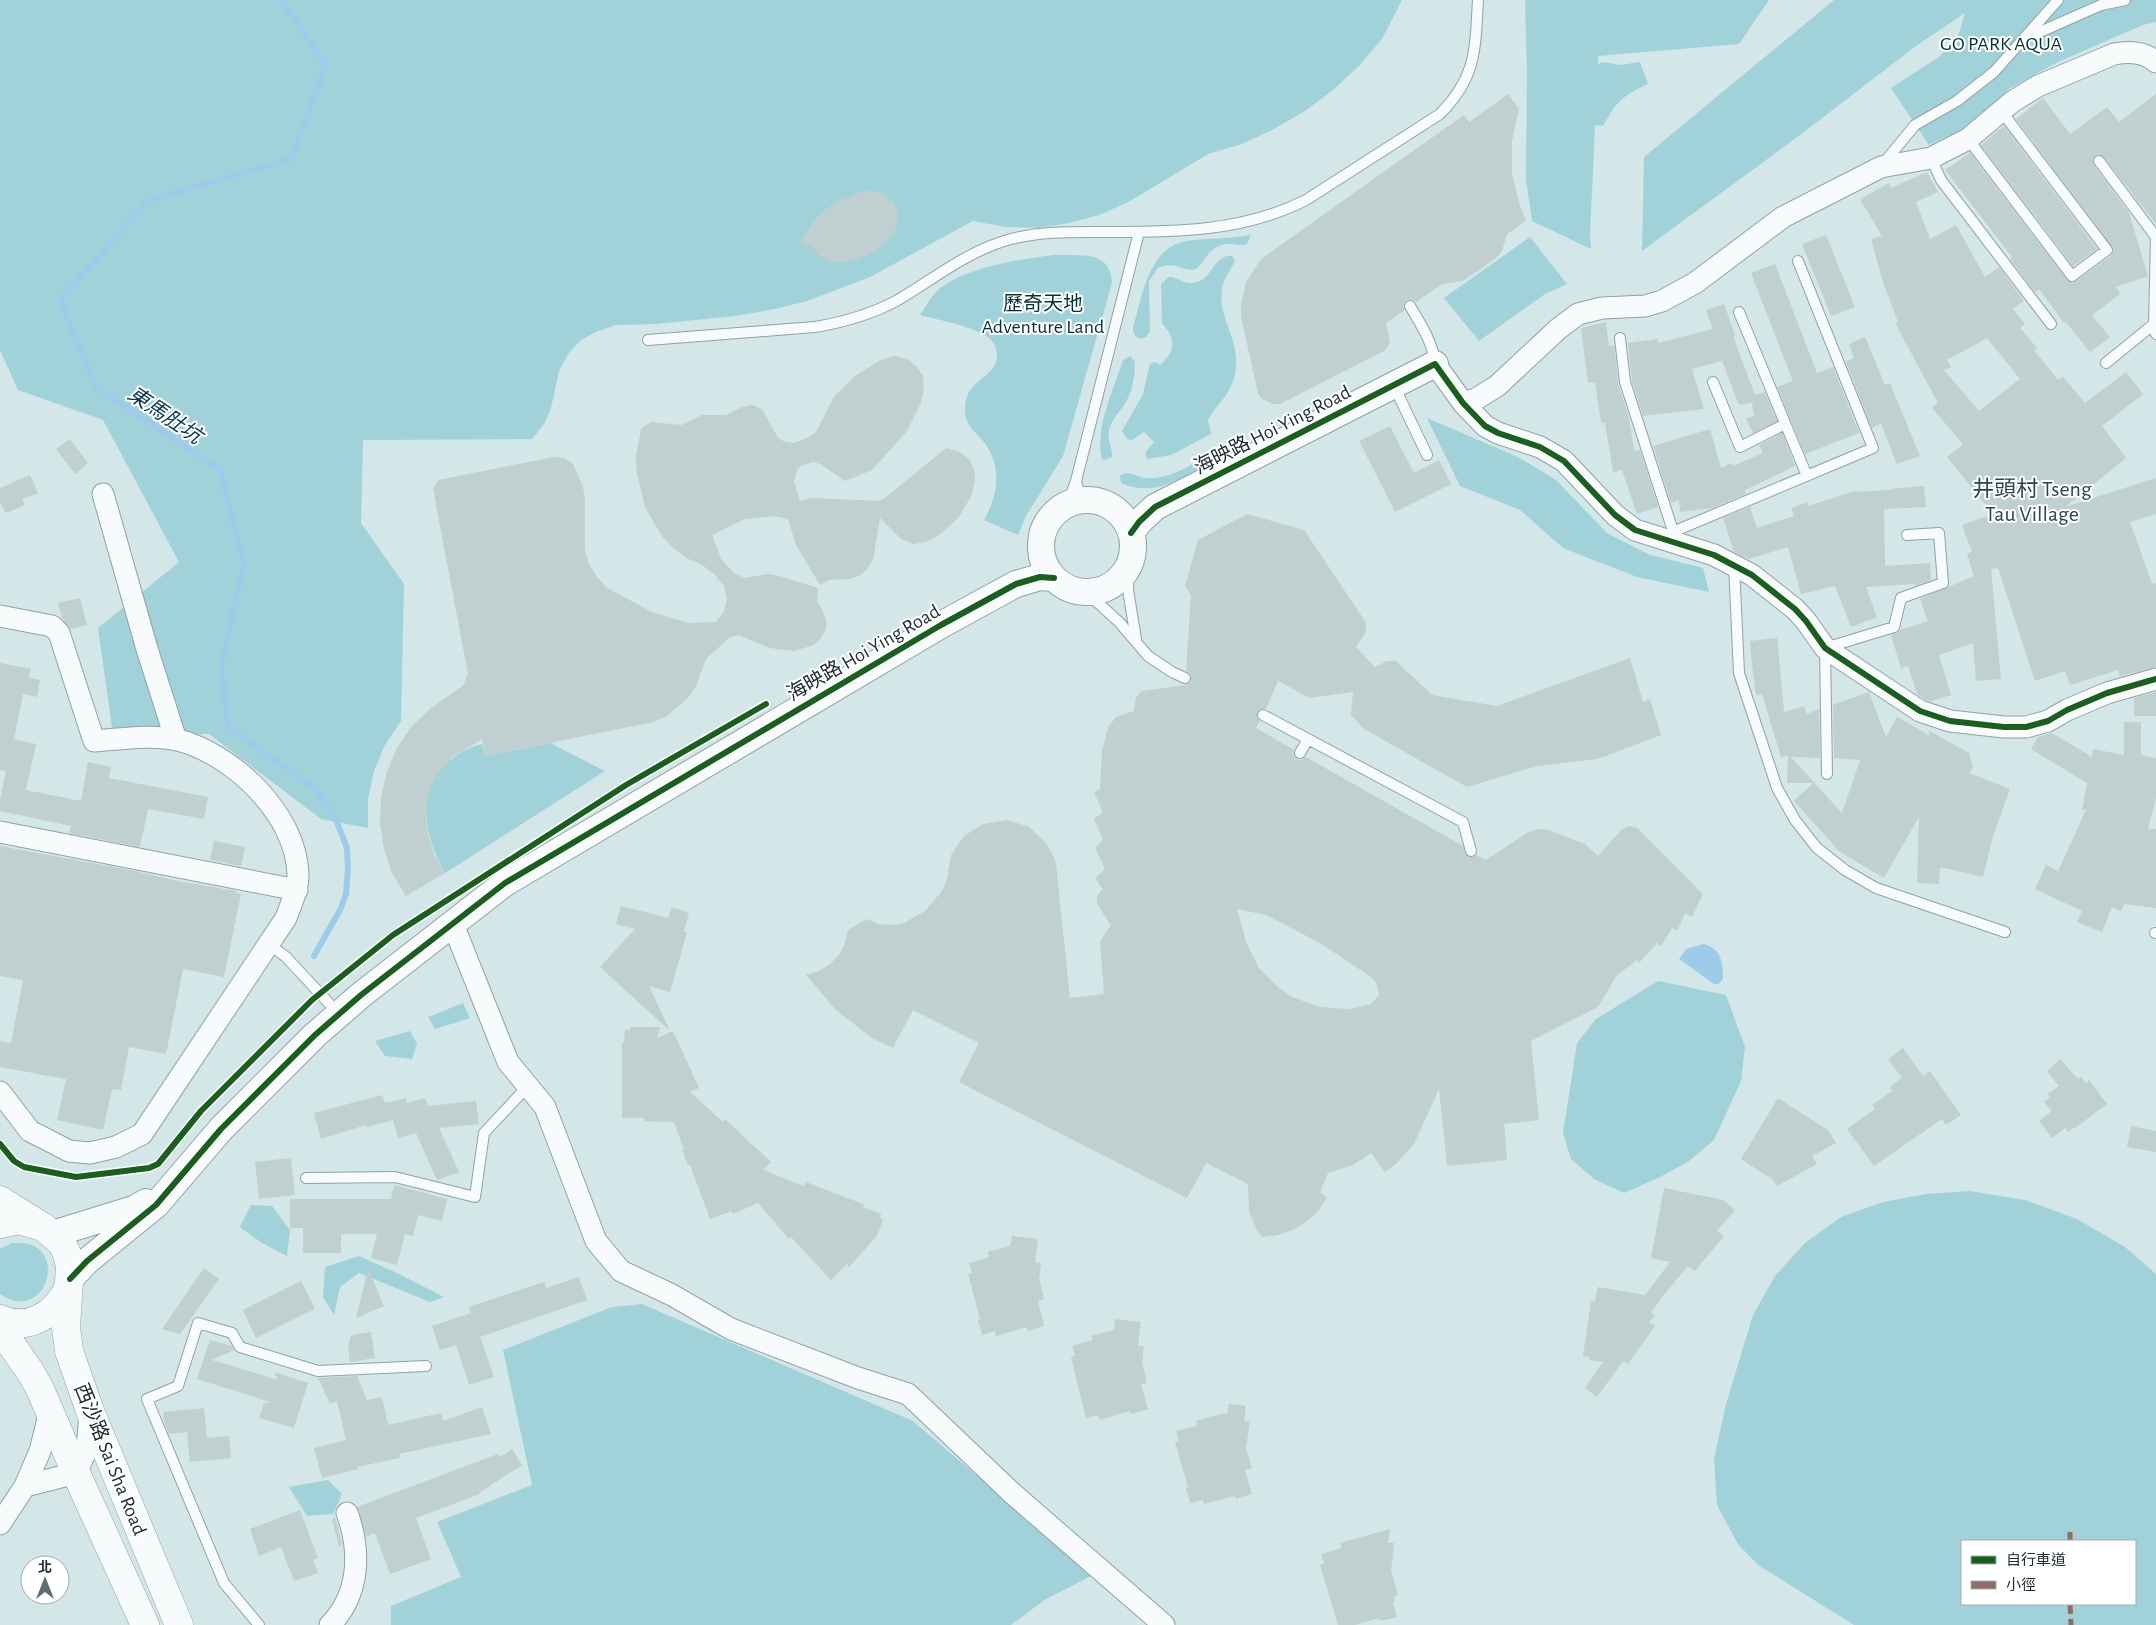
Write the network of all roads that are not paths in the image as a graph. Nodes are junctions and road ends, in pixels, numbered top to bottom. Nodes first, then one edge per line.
1 (1478, 0) edge
2 (2058, 0) edge
3 (2125, 0) edge
4 (2027, 38) junction
5 (2156, 62) edge
6 (2002, 112) junction
7 (1968, 139) junction
8 (1931, 158) junction
9 (2099, 161) dead end
10 (1881, 167) junction
11 (1139, 232) junction
12 (1798, 261) dead end
13 (1410, 306) dead end
14 (1740, 312) dead end
15 (2051, 324) dead end
16 (2155, 329) edge
17 (1620, 338) dead end
18 (648, 340) dead end
19 (2106, 363) dead end
20 (1435, 364) junction
21 (1713, 382) dead end
22 (1394, 385) junction
23 (1463, 403) junction
24 (1785, 424) junction
25 (1427, 455) dead end
26 (1807, 476) junction
27 (103, 494) dead end
28 (1092, 497) junction
29 (1155, 507) junction
30 (1131, 533) junction
31 (1666, 534) junction
32 (1907, 535) dead end
33 (1041, 548) junction
34 (1129, 564) junction
35 (1734, 564) junction
36 (1054, 578) junction
37 (1016, 584) junction
38 (1086, 592) junction
39 (0, 616) edge
40 (1136, 640) junction
41 (1825, 648) junction
42 (1185, 678) dead end
43 (2156, 680) edge
44 (1264, 715) dead end
45 (1308, 739) junction
46 (176, 740) junction
47 (1300, 753) dead end
48 (1827, 774) dead end
49 (0, 832) edge
50 (1471, 851) dead end
51 (297, 890) junction
52 (452, 922) junction
53 (2005, 932) dead end
54 (268, 944) junction
55 (339, 1014) junction
56 (528, 1086) junction
57 (0, 1092) edge
58 (180, 1176) junction
59 (306, 1178) dead end
60 (0, 1200) edge
61 (0, 1224) edge
62 (48, 1230) junction
63 (69, 1284) junction
64 (0, 1319) edge
65 (0, 1328) edge
66 (426, 1366) dead end
67 (50, 1411) junction
68 (90, 1411) junction
69 (76, 1473) junction
70 (26, 1486) junction
71 (347, 1513) dead end
72 (0, 1524) edge
73 (145, 1625) edge
74 (180, 1625) edge
75 (259, 1625) edge
76 (330, 1625) edge
77 (1164, 1625) edge

1 - 11 lane
2 - 4 lane
3 - 4 lane
4 - 10 lane
5 - 6 street
6 - 7 street
6 - 7 lane
7 - 8 street
8 - 10 street
8 - 15 lane
9 - 16 lane
10 - 23 street
11 - 18 lane
11 - 28 lane
12 - 26 lane
13 - 20 lane
14 - 24 lane
16 - 19 lane
17 - 31 lane
20 - 22 street, 海映路 Hoi Ying Road
20 - 23 street
21 - 24 lane
22 - 25 lane
22 - 29 street, 海映路 Hoi Ying Road
23 - 31 street
24 - 26 lane
26 - 31 lane
27 - 46 street
28 - 29 street, 海映路 Hoi Ying Road
28 - 30 street
28 - 33 street, 海映路 Hoi Ying Road
29 - 30 street, 海映路 Hoi Ying Road
30 - 34 street
31 - 35 street
32 - 41 lane
33 - 36 street
33 - 37 street, 海映路 Hoi Ying Road
34 - 38 street
34 - 40 lane
35 - 41 street
35 - 53 lane
36 - 37 street, 海映路 Hoi Ying Road
36 - 38 street
37 - 52 street, 海映路 Hoi Ying Road
38 - 40 lane
39 - 46 street
40 - 42 lane
41 - 43 street
41 - 48 lane
44 - 45 lane
45 - 47 lane
45 - 50 lane
46 - 51 street
49 - 51 street
51 - 54 street
52 - 55 street, 海映路 Hoi Ying Road
52 - 56 street
54 - 55 lane
54 - 57 street
55 - 58 street, 海映路 Hoi Ying Road
56 - 59 lane
56 - 77 street
58 - 62 street, 海映路 Hoi Ying Road
58 - 63 street, 海映路 Hoi Ying Road
60 - 62 main road, 西沙路 Sai Sha Road
61 - 62 main road
62 - 63 main road, 西沙路 Sai Sha Road
63 - 64 main road
63 - 68 main road, 西沙路 Sai Sha Road
65 - 67 main road, 西沙路 Sai Sha Road
66 - 75 lane
67 - 69 main road, 西沙路 Sai Sha Road
67 - 70 street
68 - 69 street
68 - 74 main road, 西沙路 Sai Sha Road
69 - 70 street
69 - 73 main road, 西沙路 Sai Sha Road
70 - 72 street
71 - 76 street

